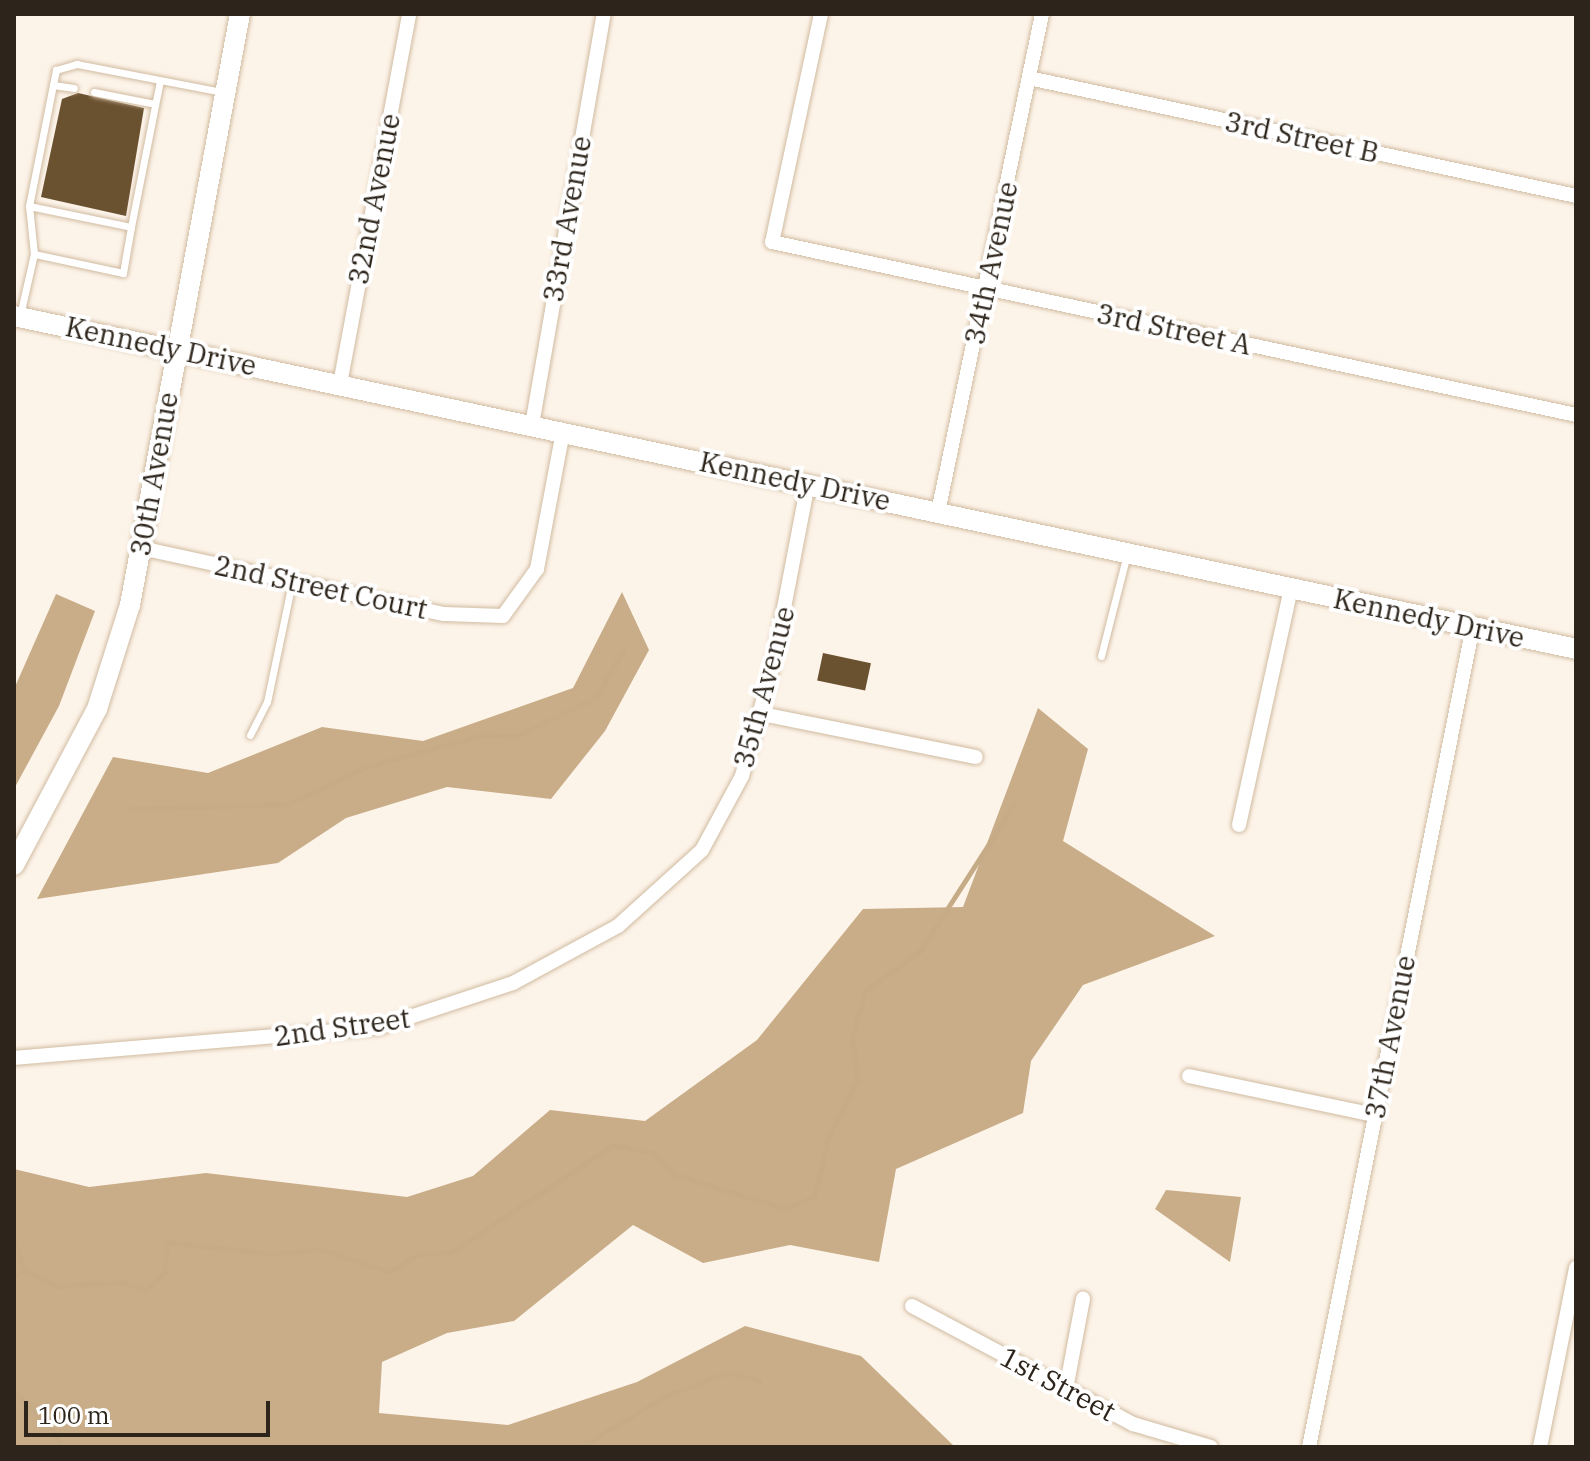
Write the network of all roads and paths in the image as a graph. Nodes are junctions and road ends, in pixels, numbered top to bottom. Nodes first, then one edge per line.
1 (240, 14) edge
2 (409, 14) edge
3 (604, 14) edge
4 (821, 14) edge
5 (1042, 14) edge
6 (1029, 78) junction
7 (160, 81) junction
8 (53, 85) junction
9 (74, 88) dead end
10 (94, 92) dead end
11 (225, 92) junction
12 (155, 104) junction
13 (1576, 196) edge
14 (29, 206) junction
15 (131, 227) junction
16 (34, 254) junction
17 (986, 289) junction
18 (17, 316) edge
19 (177, 348) junction
20 (340, 384) junction
21 (1576, 415) edge
22 (532, 425) junction
23 (563, 432) junction
24 (808, 483) junction
25 (938, 512) junction
26 (141, 548) junction
27 (1127, 551) junction
28 (292, 582) junction
29 (1291, 589) junction
30 (1473, 626) junction
31 (1576, 649) edge
32 (1101, 656) dead end
33 (762, 714) junction
34 (250, 735) dead end
35 (976, 757) dead end
36 (1239, 825) dead end
37 (14, 865) edge
38 (681, 874) joint
39 (14, 1058) edge
40 (1189, 1076) dead end
41 (1374, 1115) junction
42 (1576, 1268) edge
43 (1083, 1299) dead end
44 (912, 1306) dead end
45 (1066, 1389) junction
46 (1211, 1447) edge
47 (1309, 1447) edge
48 (1540, 1447) edge

1 - 11 street, 30th Avenue
2 - 20 street, 32nd Avenue
3 - 22 street, 33rd Avenue
4 - 17 street, 3rd Street A
5 - 6 street, 34th Avenue
6 - 13 street, 3rd Street B
6 - 17 street, 34th Avenue
7 - 8 lane
7 - 11 lane
7 - 12 lane
8 - 9 lane
8 - 14 lane
10 - 12 lane
11 - 19 street, 30th Avenue
12 - 15 lane
14 - 15 lane
14 - 16 lane
15 - 16 lane
16 - 18 lane
17 - 21 street, 3rd Street A
17 - 25 street, 34th Avenue
18 - 19 street, Kennedy Drive
19 - 20 street, Kennedy Drive
19 - 26 street, 30th Avenue
20 - 22 street, Kennedy Drive
22 - 23 street, Kennedy Drive
23 - 24 street, Kennedy Drive
23 - 28 street, 2nd Street Court
24 - 25 street, Kennedy Drive
24 - 33 street, 35th Avenue
25 - 27 street, Kennedy Drive
26 - 28 street, 2nd Street Court
26 - 37 street, 30th Avenue
27 - 29 street, Kennedy Drive
27 - 32 lane
28 - 34 lane
29 - 30 street, Kennedy Drive
29 - 36 street
30 - 31 street, Kennedy Drive
30 - 41 street, 37th Avenue
33 - 35 street
33 - 38 street, 35th Avenue
38 - 39 street, 2nd Street
40 - 41 street
41 - 47 street, 37th Avenue
42 - 48 street
43 - 45 street
44 - 45 street, 1st Street
45 - 46 street, 1st Street

